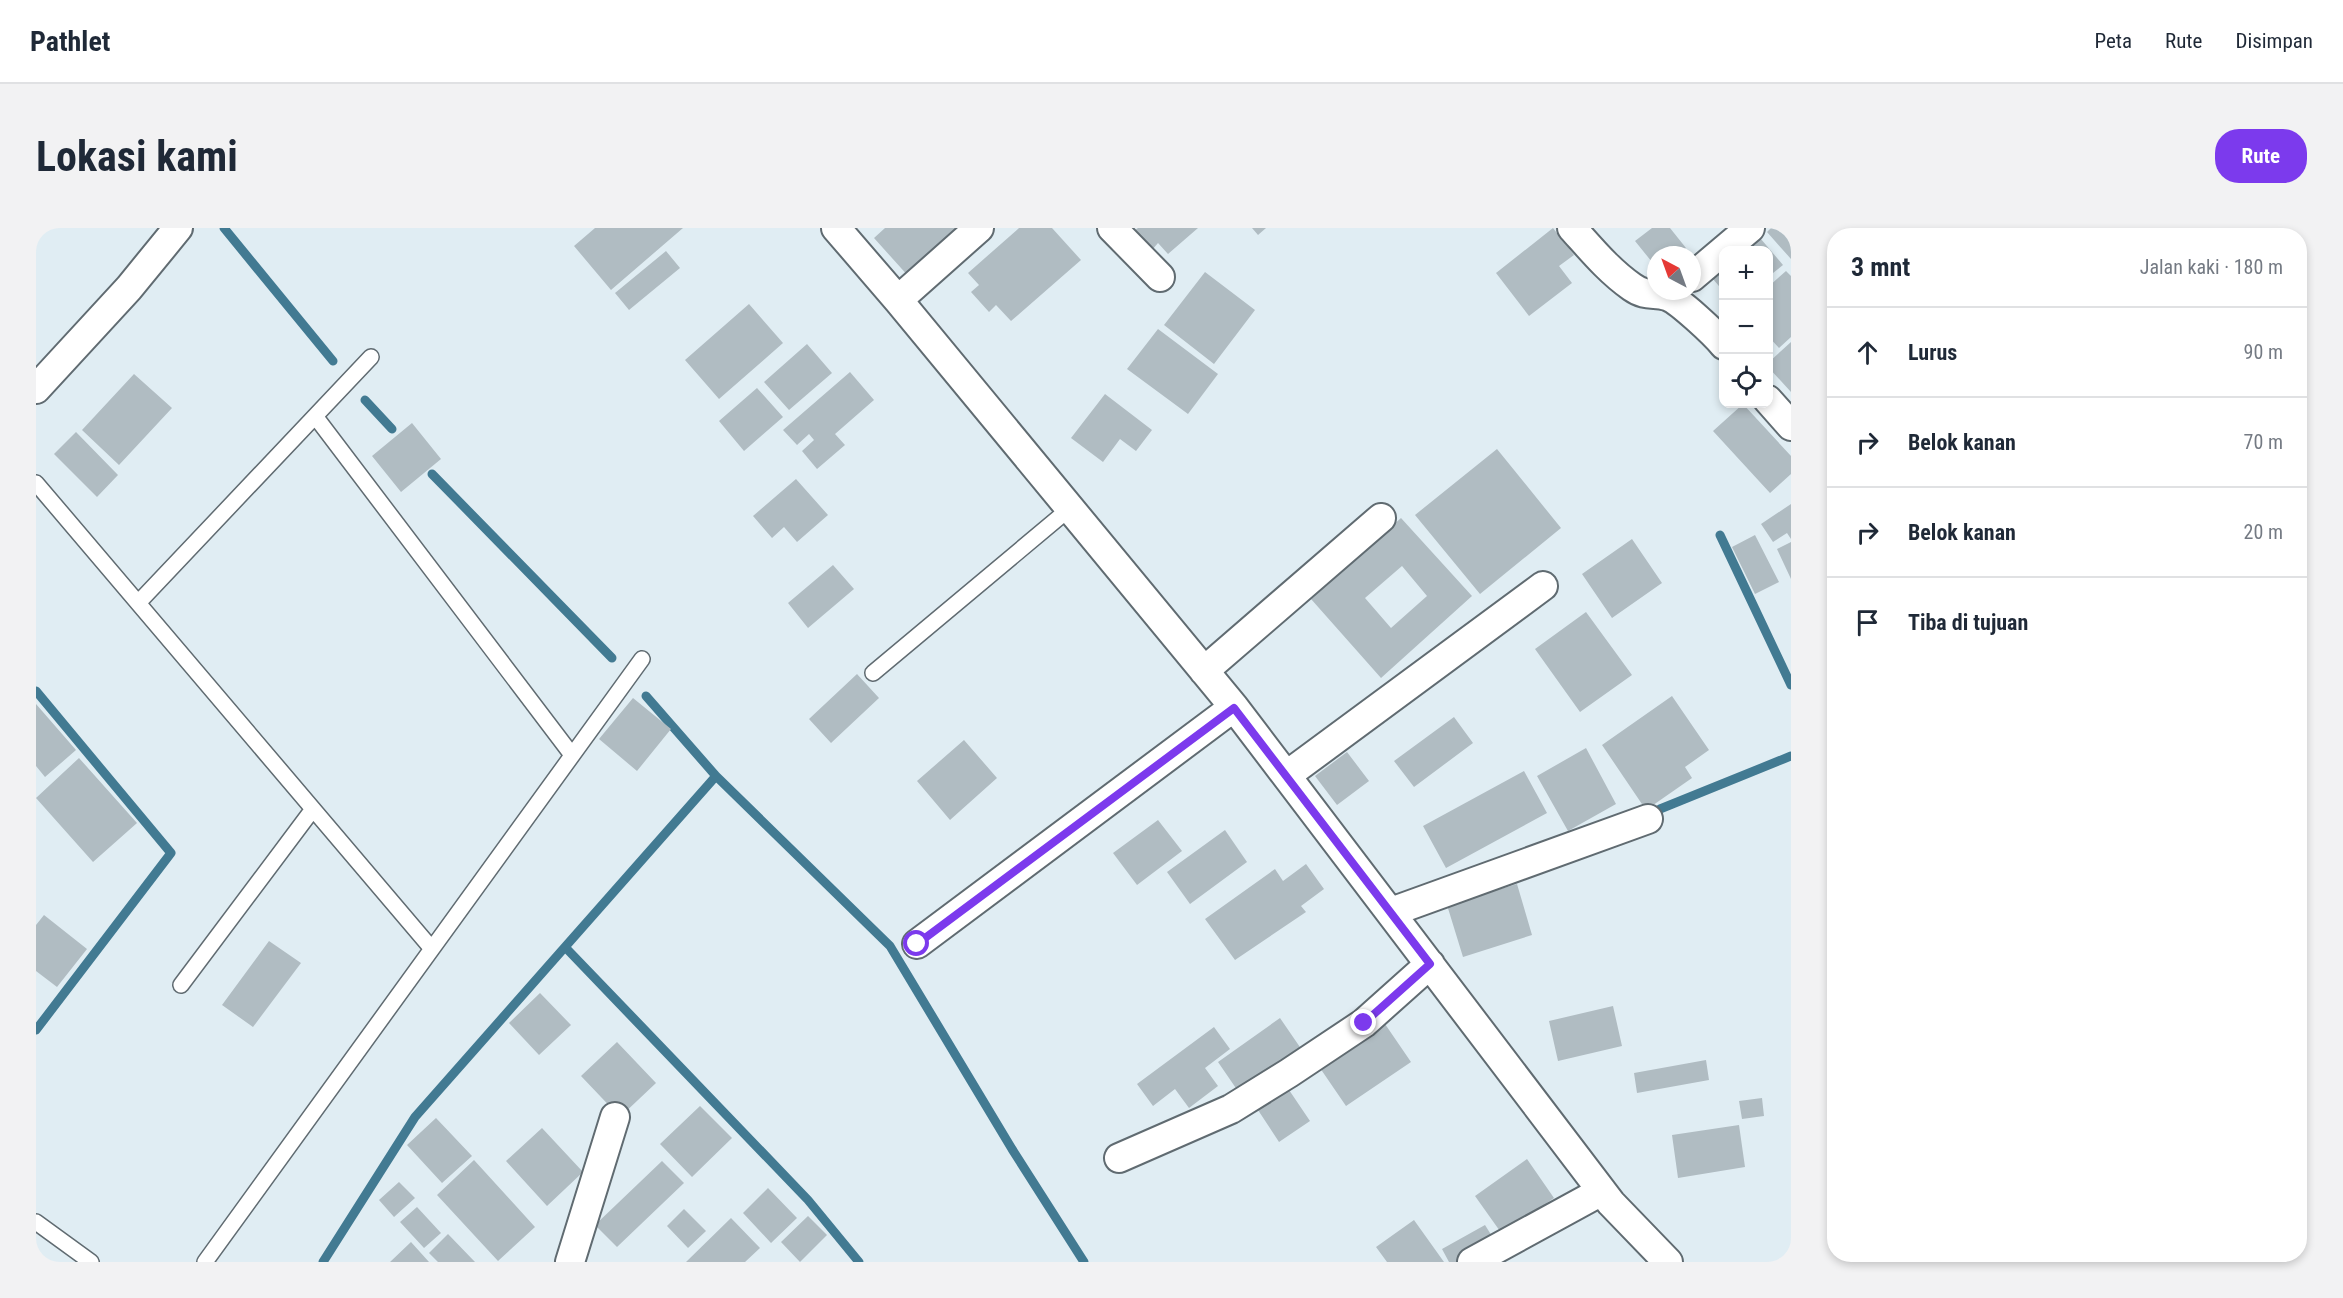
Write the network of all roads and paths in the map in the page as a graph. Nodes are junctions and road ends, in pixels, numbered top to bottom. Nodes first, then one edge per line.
1 (178, 228) edge
2 (836, 228) edge
3 (979, 228) edge
4 (1112, 228) edge
5 (1572, 228) edge
6 (1750, 228) edge
7 (1701, 269) edge
8 (1160, 277) dead end
9 (1647, 295) edge
10 (898, 300) junction
11 (1678, 300) edge
12 (1719, 339) edge
13 (371, 357) dead end
14 (36, 389) edge
15 (1773, 406) edge
16 (315, 416) junction
17 (1791, 426) edge
18 (36, 483) edge
19 (1069, 508) junction
20 (1381, 519) dead end
21 (1543, 586) dead end
22 (139, 602) junction
23 (642, 659) dead end
24 (1204, 671) junction
25 (873, 673) dead end
26 (1234, 708) junction
27 (572, 755) junction
28 (1287, 775) junction
29 (314, 809) junction
30 (1648, 819) dead end
31 (1391, 912) junction
32 (917, 944) dead end
33 (432, 949) junction
34 (1430, 964) junction
35 (181, 985) dead end
36 (615, 1117) dead end
37 (1119, 1158) dead end
38 (1602, 1191) junction
39 (36, 1222) edge
40 (70, 1247) junction
41 (76, 1262) edge
42 (91, 1262) edge
43 (205, 1262) edge
44 (570, 1262) edge
45 (1472, 1262) edge
46 (1668, 1262) edge

1 - 14 street
2 - 10 street
3 - 10 street
4 - 8 street
5 - 9 street
6 - 7 street
10 - 19 street
11 - 12 street
13 - 16 lane
15 - 17 street
16 - 22 lane
16 - 27 lane
18 - 22 lane
19 - 24 street
19 - 25 lane
20 - 24 street
21 - 28 street
22 - 29 lane
23 - 27 lane
24 - 26 street
26 - 28 street
26 - 32 street
27 - 33 lane
28 - 31 street
29 - 33 lane
29 - 35 lane
30 - 31 street
31 - 34 street
33 - 43 lane
34 - 37 street
34 - 38 street
36 - 44 street
38 - 45 street
38 - 46 street
39 - 40 lane
40 - 41 lane
40 - 42 lane

